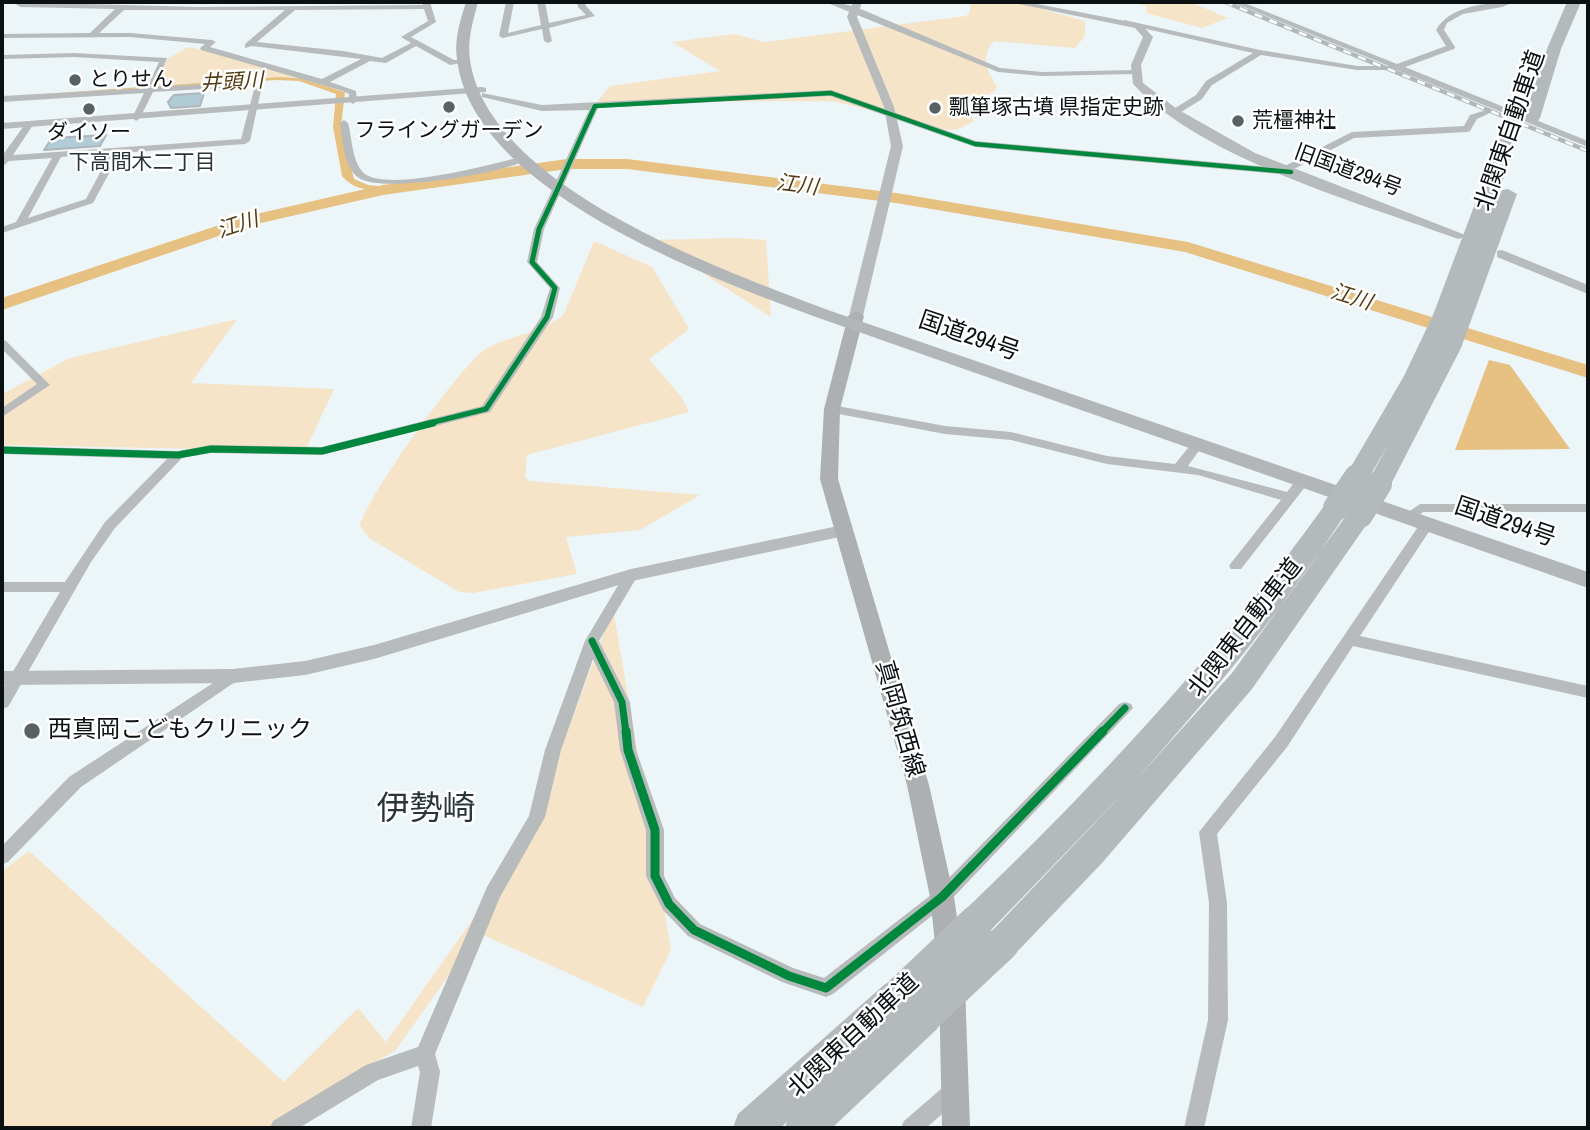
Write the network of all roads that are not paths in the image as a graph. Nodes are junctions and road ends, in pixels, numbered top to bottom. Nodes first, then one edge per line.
1 (17, 2) edge
2 (472, 2) edge
3 (481, 2) edge
4 (510, 2) edge
5 (541, 2) edge
6 (580, 2) edge
7 (829, 2) edge
8 (1024, 2) edge
9 (1236, 2) edge
10 (1510, 2) edge
11 (1560, 2) edge
12 (1574, 2) edge
13 (137, 4) edge
14 (427, 4) edge
15 (378, 5) edge
16 (855, 5) edge
17 (122, 7) junction
18 (293, 8) junction
19 (1127, 22) junction
20 (544, 26) junction
21 (92, 35) junction
22 (2, 36) edge
23 (548, 41) dead end
24 (251, 44) junction
25 (415, 44) junction
26 (1260, 52) junction
27 (236, 56) junction
28 (2, 57) edge
29 (369, 58) junction
30 (462, 62) junction
31 (1399, 67) junction
32 (1133, 72) junction
33 (323, 82) junction
34 (149, 91) junction
35 (479, 92) junction
36 (2, 99) edge
37 (351, 101) junction
38 (594, 107) junction
39 (253, 110) junction
40 (1175, 112) junction
41 (1486, 113) dead end
42 (892, 116) junction
43 (136, 118) junction
44 (1522, 122) junction
45 (344, 123) dead end
46 (29, 125) junction
47 (2, 127) edge
48 (1588, 144) edge
49 (116, 151) junction
50 (58, 155) junction
51 (3, 161) edge
52 (549, 168) junction
53 (1288, 171) junction
54 (20, 224) junction
55 (2, 230) edge
56 (1462, 236) dead end
57 (1502, 254) dead end
58 (1588, 290) edge
59 (855, 321) junction
60 (2, 343) edge
61 (832, 409) junction
62 (2, 413) edge
63 (1197, 445) junction
64 (2, 450) edge
65 (178, 455) junction
66 (1179, 468) junction
67 (1297, 490) junction
68 (1588, 508) edge
69 (1348, 511) joint
70 (1416, 518) junction
71 (843, 531) junction
72 (1236, 566) dead end
73 (1588, 570) edge
74 (631, 575) junction
75 (1588, 580) edge
76 (2, 587) edge
77 (69, 587) junction
78 (1351, 640) junction
79 (592, 641) junction
80 (233, 676) junction
81 (9, 678) edge
82 (1588, 692) edge
83 (2, 703) edge
84 (1125, 708) dead end
85 (2, 857) edge
86 (942, 897) junction
87 (989, 933) joint
88 (911, 1007) junction
89 (425, 1054) junction
90 (956, 1090) junction
91 (280, 1128) edge
92 (421, 1128) edge
93 (752, 1128) edge
94 (804, 1128) edge
95 (911, 1128) edge
96 (956, 1128) edge
97 (1194, 1128) edge

1 - 17 street
2 - 30 highway, 国道294号
3 - 35 highway, 国道294号
4 - 20 street
5 - 20 street
6 - 20 street
7 - 16 street
8 - 19 street
9 - 31 street
10 - 31 street
11 - 44 highway, 北関東自動車道
12 - 44 highway, 北関東自動車道
13 - 17 street
13 - 18 street
14 - 15 street
14 - 25 street
15 - 18 street
16 - 32 street
16 - 42 street
17 - 21 street
18 - 24 street
19 - 26 street
19 - 32 street
20 - 23 street
21 - 22 street
21 - 27 street
24 - 27 street
24 - 29 street
25 - 29 street
25 - 30 street
26 - 31 street
26 - 40 street
27 - 33 street
28 - 34 street
29 - 33 street
30 - 35 highway, 国道294号
31 - 48 street
32 - 40 street, 旧国道294号
33 - 37 street
34 - 36 street
34 - 39 street
34 - 43 street
35 - 37 street
35 - 38 street
35 - 52 highway, 国道294号
37 - 39 street
38 - 42 street
38 - 52 street
39 - 43 street
39 - 49 street
40 - 53 street, 旧国道294号
41 - 53 street
42 - 53 street
42 - 59 street
43 - 46 street
44 - 69 highway, 北関東自動車道, bridge
45 - 52 street
46 - 47 street
46 - 51 street
49 - 50 street
49 - 54 street
50 - 51 street
50 - 54 street
52 - 59 highway, 国道294号
52 - 65 street
53 - 56 street, 旧国道294号
54 - 55 street
57 - 58 street
59 - 61 main road, 真岡筑西線
59 - 63 highway, 国道294号
59 - 70 highway, 国道294号
60 - 62 street
61 - 66 street
61 - 71 main road, 真岡筑西線
63 - 66 street
63 - 67 highway, 国道294号
64 - 65 street
65 - 77 street
66 - 67 street
67 - 70 highway, 国道294号
67 - 72 street
68 - 70 street
69 - 87 highway, 北関東自動車道
70 - 73 highway, 国道294号
70 - 75 highway, 国道294号
70 - 78 street
71 - 74 street
71 - 86 main road, 真岡筑西線
74 - 79 street
74 - 80 street
76 - 77 street
77 - 81 street
78 - 82 street
78 - 97 street
79 - 86 street
79 - 89 street
80 - 81 street
80 - 85 street
81 - 83 street
84 - 86 street
86 - 90 main road, 真岡筑西線
87 - 88 highway, 北関東自動車道, bridge
88 - 93 highway, 北関東自動車道
88 - 94 highway, 北関東自動車道
89 - 91 street
89 - 92 street
90 - 95 street
90 - 96 main road, 真岡筑西線

